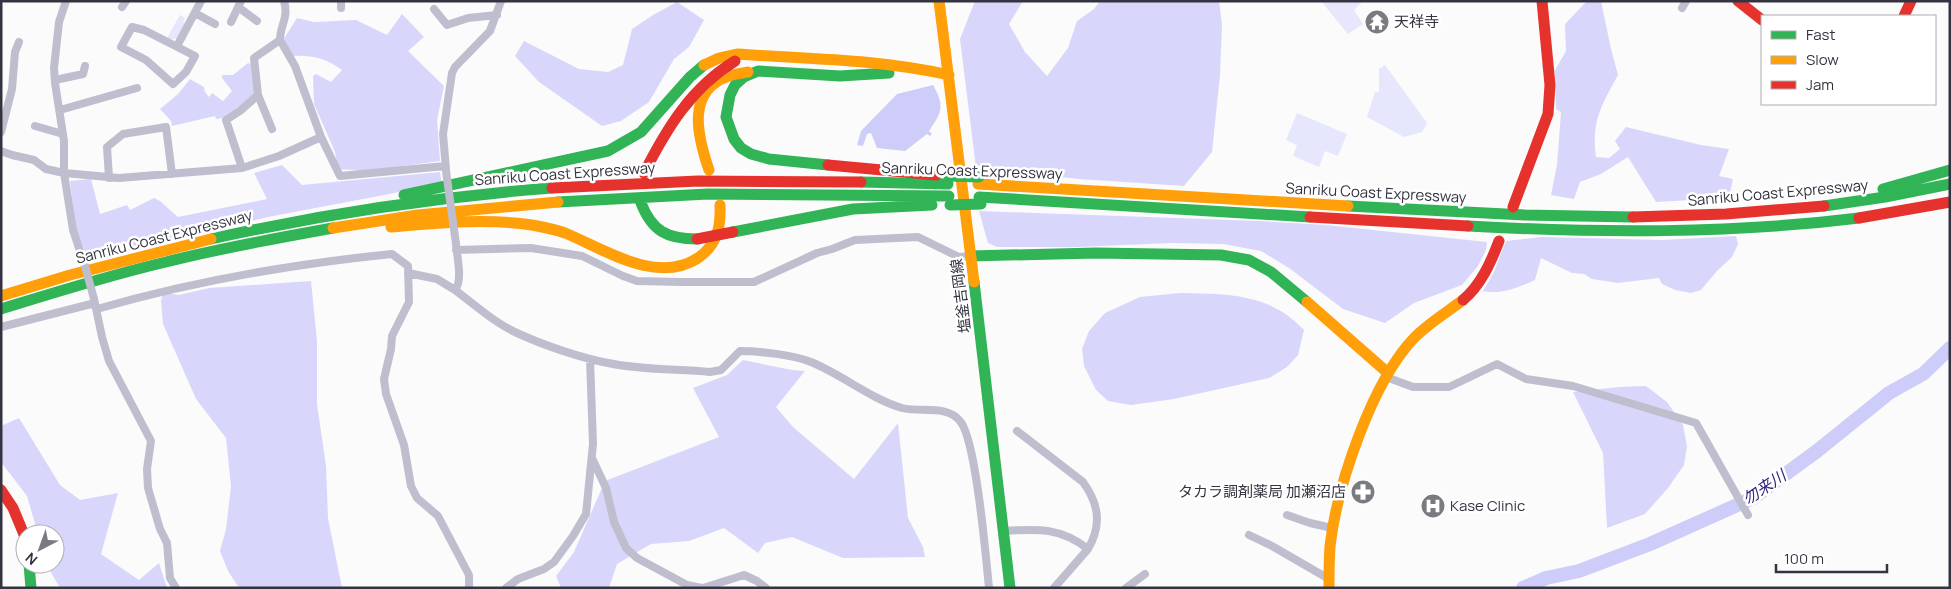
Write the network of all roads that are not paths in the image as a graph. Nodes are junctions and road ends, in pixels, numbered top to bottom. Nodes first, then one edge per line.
1 (65, 1) edge
2 (201, 1) edge
3 (284, 1) edge
4 (501, 1) edge
5 (939, 1) edge
6 (1542, 1) edge
7 (1738, 1) edge
8 (1911, 1) edge
9 (239, 4) edge
10 (434, 9) dead end
11 (195, 14) junction
12 (497, 15) junction
13 (1904, 15) edge
14 (1761, 19) edge
15 (256, 21) dead end
16 (231, 22) dead end
17 (215, 24) dead end
18 (280, 40) junction
19 (19, 42) dead end
20 (177, 46) junction
21 (757, 56) junction
22 (85, 66) dead end
23 (756, 72) junction
24 (949, 75) junction
25 (55, 80) junction
26 (137, 88) dead end
27 (258, 95) junction
28 (60, 110) junction
29 (35, 126) dead end
30 (272, 129) dead end
31 (1, 132) edge
32 (63, 134) junction
33 (321, 137) junction
34 (1, 151) edge
35 (242, 168) junction
36 (446, 169) junction
37 (709, 170) dead end
38 (1950, 170) edge
39 (644, 173) dead end
40 (64, 174) junction
41 (172, 174) junction
42 (109, 178) junction
43 (949, 180) junction
44 (1950, 184) edge
45 (950, 200) junction
46 (1950, 202) edge
47 (641, 203) dead end
48 (720, 205) dead end
49 (1513, 207) dead end
50 (1790, 209) junction
51 (245, 232) junction
52 (252, 242) junction
53 (1499, 242) dead end
54 (456, 247) junction
55 (971, 256) junction
56 (408, 273) junction
57 (455, 290) junction
58 (1, 296) edge
59 (96, 304) junction
60 (1, 310) edge
61 (1, 327) edge
62 (590, 358) junction
63 (1387, 375) junction
64 (1017, 431) dead end
65 (592, 457) junction
66 (1, 490) edge
67 (1287, 515) dead end
68 (1748, 515) dead end
69 (20, 524) edge
70 (1332, 528) junction
71 (1003, 530) junction
72 (1249, 535) dead end
73 (1088, 549) junction
74 (30, 574) edge
75 (1146, 574) dead end
76 (1329, 584) edge
77 (31, 588) edge
78 (176, 588) edge
79 (469, 588) edge
80 (506, 588) edge
81 (702, 588) edge
82 (766, 588) edge
83 (989, 588) edge
84 (1010, 588) edge
85 (1054, 588) edge
86 (1126, 588) edge

1 - 25 street
2 - 11 street
3 - 18 street
4 - 12 street
5 - 24 main road, 塩釜吉岡線
6 - 49 main road
7 - 14 main road
8 - 13 main road
9 - 15 street
9 - 16 street
10 - 12 street
11 - 17 street
11 - 20 street
12 - 36 street
18 - 27 street
18 - 33 street
19 - 31 street
20 - 20 street
21 - 24 main road
21 - 39 main road
21 - 51 main road
22 - 25 street
23 - 24 main road
23 - 37 main road
23 - 43 main road
24 - 55 main road, 塩釜吉岡線
25 - 28 street
26 - 28 street
27 - 30 street
27 - 35 street
28 - 32 street
29 - 32 street
32 - 40 street
33 - 35 street
33 - 36 street
34 - 40 street
35 - 41 street
36 - 54 street, bridge
38 - 50 main road
40 - 42 street
40 - 59 street, bridge
41 - 42 street
41 - 42 street
43 - 50 main road, Sanriku Coast Expressway, bridge
43 - 51 main road, Sanriku Coast Expressway
44 - 50 main road, Sanriku Coast Expressway
45 - 46 main road, Sanriku Coast Expressway, bridge
45 - 47 main road, bridge
45 - 52 main road, Sanriku Coast Expressway
48 - 52 main road
51 - 58 main road, Sanriku Coast Expressway
52 - 60 main road, Sanriku Coast Expressway
53 - 63 main road
54 - 55 street
54 - 57 street
55 - 63 main road
55 - 71 main road, 塩釜吉岡線
56 - 57 street
56 - 59 street
56 - 79 street
57 - 62 street
59 - 61 street
59 - 78 street
62 - 65 street
62 - 83 street
63 - 68 street
63 - 70 main road
64 - 73 street
65 - 80 street
65 - 81 street
66 - 69 main road
67 - 70 street
70 - 76 main road
71 - 73 street
71 - 84 main road, 塩釜吉岡線
72 - 76 street
73 - 85 street
74 - 77 main road
75 - 86 street
81 - 82 street

